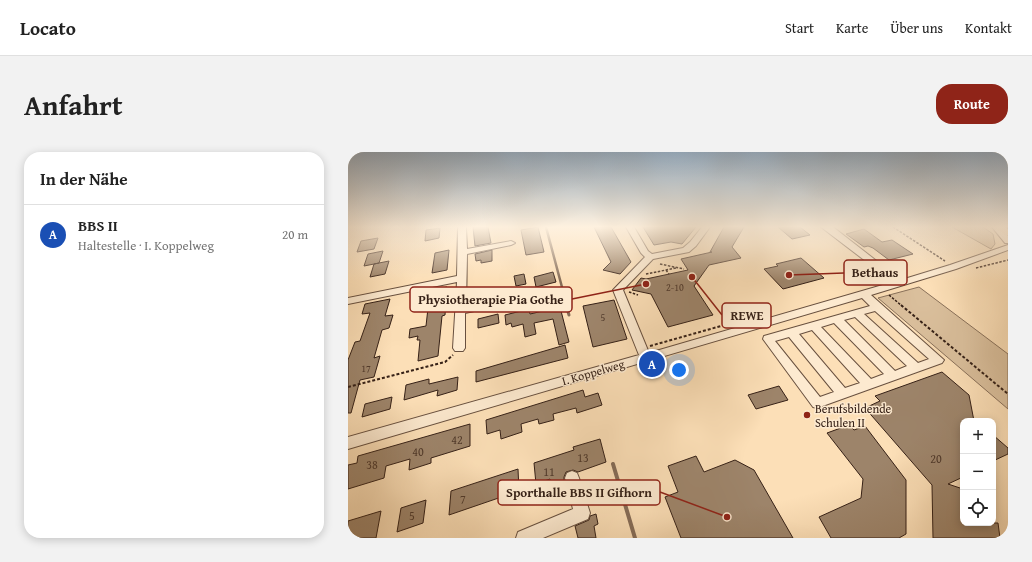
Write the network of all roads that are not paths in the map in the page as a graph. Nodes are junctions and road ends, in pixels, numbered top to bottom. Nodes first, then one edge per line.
1 (462, 245) edge
2 (500, 245) edge
3 (640, 245) edge
4 (692, 245) edge
5 (852, 245) edge
6 (1008, 247) edge
7 (462, 252) junction
8 (648, 259) junction
9 (461, 278) junction
10 (900, 283) junction
11 (864, 294) junction
12 (525, 297) dead end
13 (348, 300) edge
14 (877, 307) junction
15 (461, 311) junction
16 (857, 313) junction
17 (836, 319) junction
18 (814, 326) junction
19 (791, 332) junction
20 (460, 348) road end
21 (645, 358) junction
22 (916, 368) junction
23 (893, 376) junction
24 (869, 385) junction
25 (843, 394) junction
26 (348, 443) edge
27 (572, 478) dead end
28 (524, 538) edge

1 - 7 street
2 - 7 street
3 - 8 street
4 - 8 street
5 - 10 street
6 - 10 street, I. Koppelweg
7 - 9 street
8 - 21 street
9 - 13 street
9 - 15 street
10 - 11 street, I. Koppelweg
11 - 14 street
11 - 21 street, I. Koppelweg
12 - 15 street
14 - 16 street
14 - 22 street
15 - 20 street
16 - 17 street
16 - 22 street
17 - 18 street
17 - 23 street
18 - 19 street
18 - 24 street
19 - 25 street
19 - 25 street
21 - 26 street, I. Koppelweg
22 - 23 street
23 - 24 street
24 - 25 street
27 - 28 street

